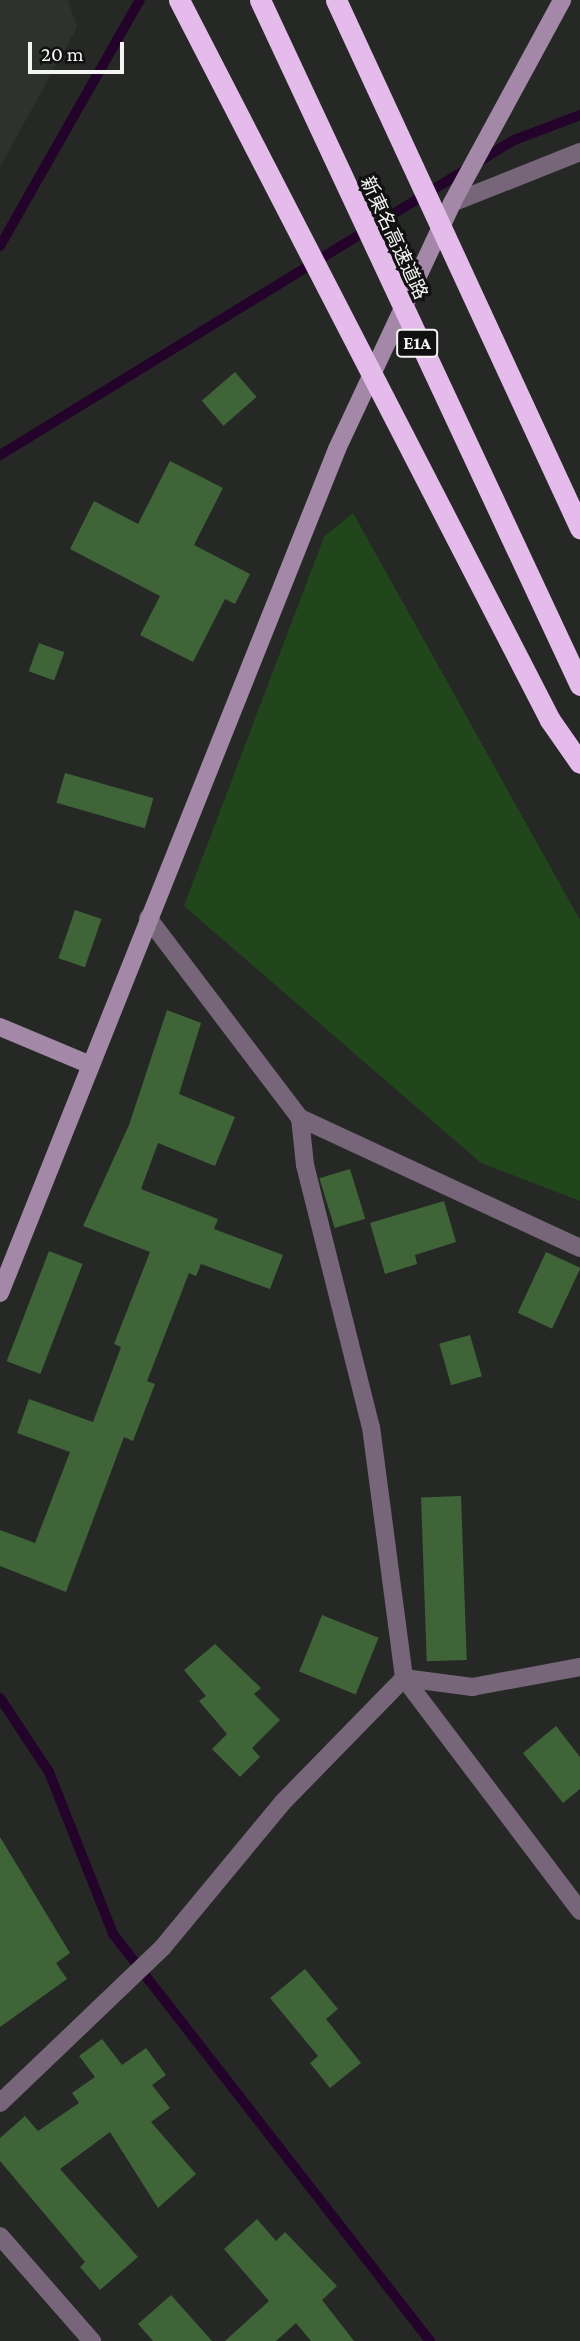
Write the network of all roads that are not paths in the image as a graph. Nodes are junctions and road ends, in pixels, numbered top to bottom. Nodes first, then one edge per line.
1 (179, 0) edge
2 (260, 0) edge
3 (336, 0) edge
4 (562, 0) edge
5 (580, 152) edge
6 (452, 203) junction
7 (580, 528) edge
8 (580, 685) edge
9 (580, 763) edge
10 (148, 918) junction
11 (0, 1027) edge
12 (88, 1064) junction
13 (300, 1118) junction
14 (580, 1248) edge
15 (0, 1293) edge
16 (580, 1667) edge
17 (404, 1678) junction
18 (580, 1912) edge
19 (0, 2103) edge
20 (0, 2236) edge
21 (92, 2341) edge

1 - 9 highway, bridge
2 - 8 highway, 新東名高速道路 / E1A, bridge
3 - 7 highway, bridge
4 - 6 street
5 - 6 street
6 - 10 street
10 - 12 street
10 - 13 street
11 - 12 street
12 - 15 street
13 - 14 street
13 - 17 street
16 - 17 street
17 - 18 street
17 - 19 street
20 - 21 street

